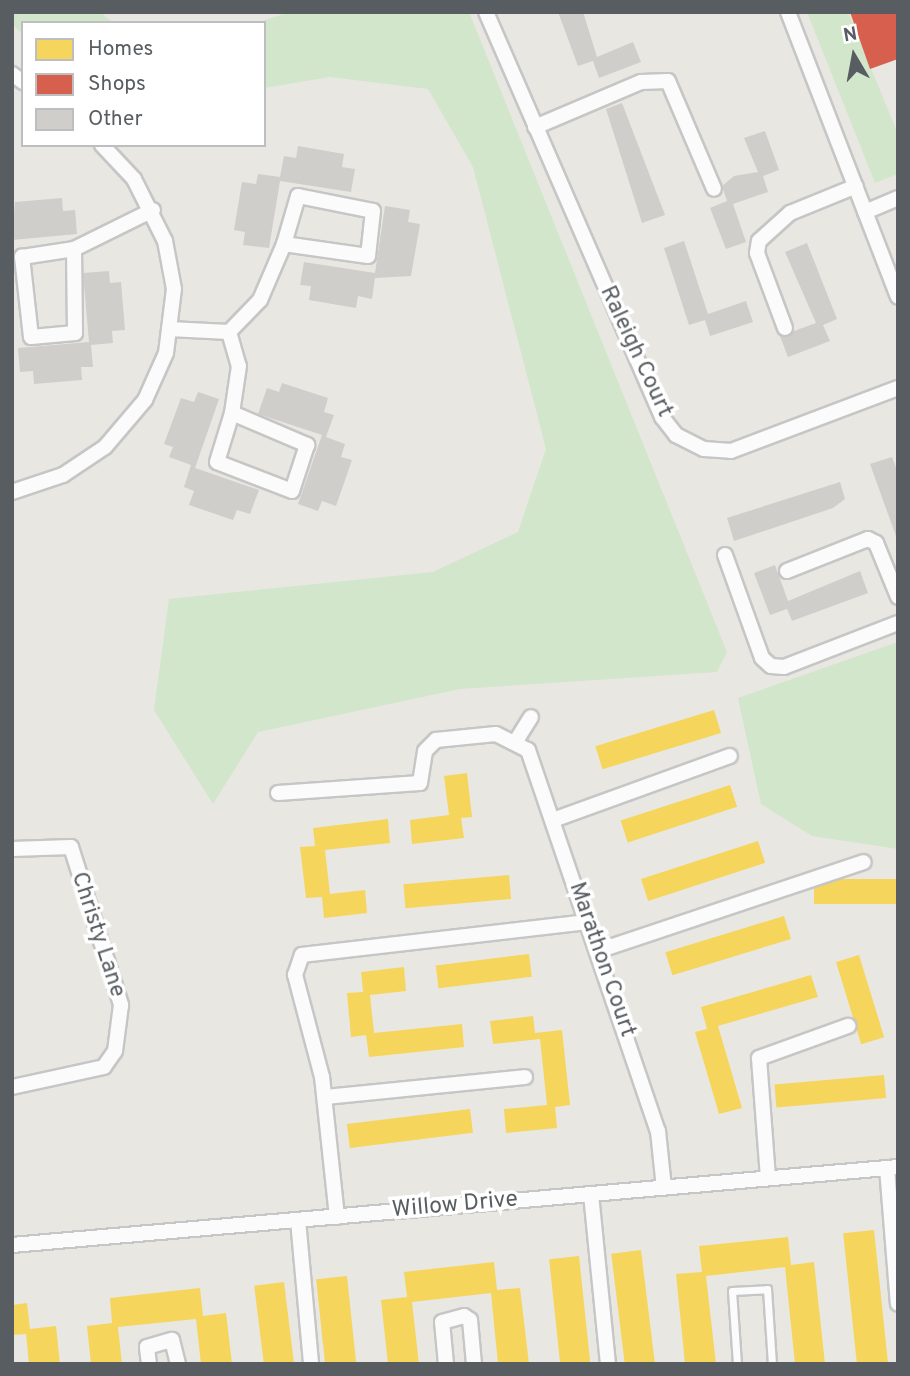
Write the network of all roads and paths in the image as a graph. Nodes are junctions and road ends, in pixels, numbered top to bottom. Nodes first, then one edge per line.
1 (486, 12) edge
2 (789, 12) edge
3 (535, 127) junction
4 (104, 147) edge
5 (856, 186) junction
6 (714, 188) dead end
7 (898, 198) edge
8 (153, 210) junction
9 (865, 212) junction
10 (284, 244) junction
11 (74, 249) junction
12 (898, 297) edge
13 (785, 328) dead end
14 (170, 329) junction
15 (229, 332) junction
16 (898, 388) edge
17 (232, 413) junction
18 (12, 492) edge
19 (725, 555) dead end
20 (787, 571) dead end
21 (898, 597) edge
22 (898, 622) edge
23 (531, 717) dead end
24 (516, 741) junction
25 (730, 756) dead end
26 (278, 793) dead end
27 (553, 820) junction
28 (12, 849) edge
29 (864, 862) dead end
30 (587, 922) junction
31 (598, 951) junction
32 (848, 1026) dead end
33 (525, 1077) dead end
34 (12, 1087) edge
35 (325, 1097) junction
36 (892, 1167) edge
37 (768, 1178) junction
38 (664, 1188) junction
39 (591, 1194) junction
40 (337, 1217) junction
41 (298, 1220) junction
42 (12, 1245) edge
43 (898, 1304) edge
44 (149, 1364) edge
45 (178, 1364) edge
46 (311, 1364) edge
47 (446, 1364) edge
48 (474, 1364) edge
49 (608, 1364) edge
50 (737, 1364) edge
51 (772, 1364) edge

1 - 3 street, Raleigh Court
2 - 5 street
3 - 6 street
3 - 16 street, Raleigh Court
4 - 8 street
5 - 9 street
5 - 13 street
7 - 9 street
8 - 11 street
8 - 14 street
9 - 12 street
10 - 10 street
10 - 15 street
11 - 11 street
14 - 15 street
14 - 18 street
15 - 17 street
17 - 17 street
19 - 22 street
20 - 21 street
23 - 24 street
24 - 26 street
24 - 27 street, Marathon Court
25 - 27 street
27 - 30 street, Marathon Court
28 - 34 street, Christy Lane
29 - 31 street
30 - 31 street, Marathon Court
30 - 35 street
31 - 38 street, Marathon Court
32 - 37 street
33 - 35 street
35 - 40 street
36 - 37 street, Willow Drive
36 - 43 street
37 - 38 street, Willow Drive
38 - 39 street, Willow Drive
39 - 40 street, Willow Drive
39 - 49 street
40 - 41 street, Willow Drive
41 - 42 street, Willow Drive
41 - 46 street
44 - 45 street
47 - 48 street
50 - 51 lane

